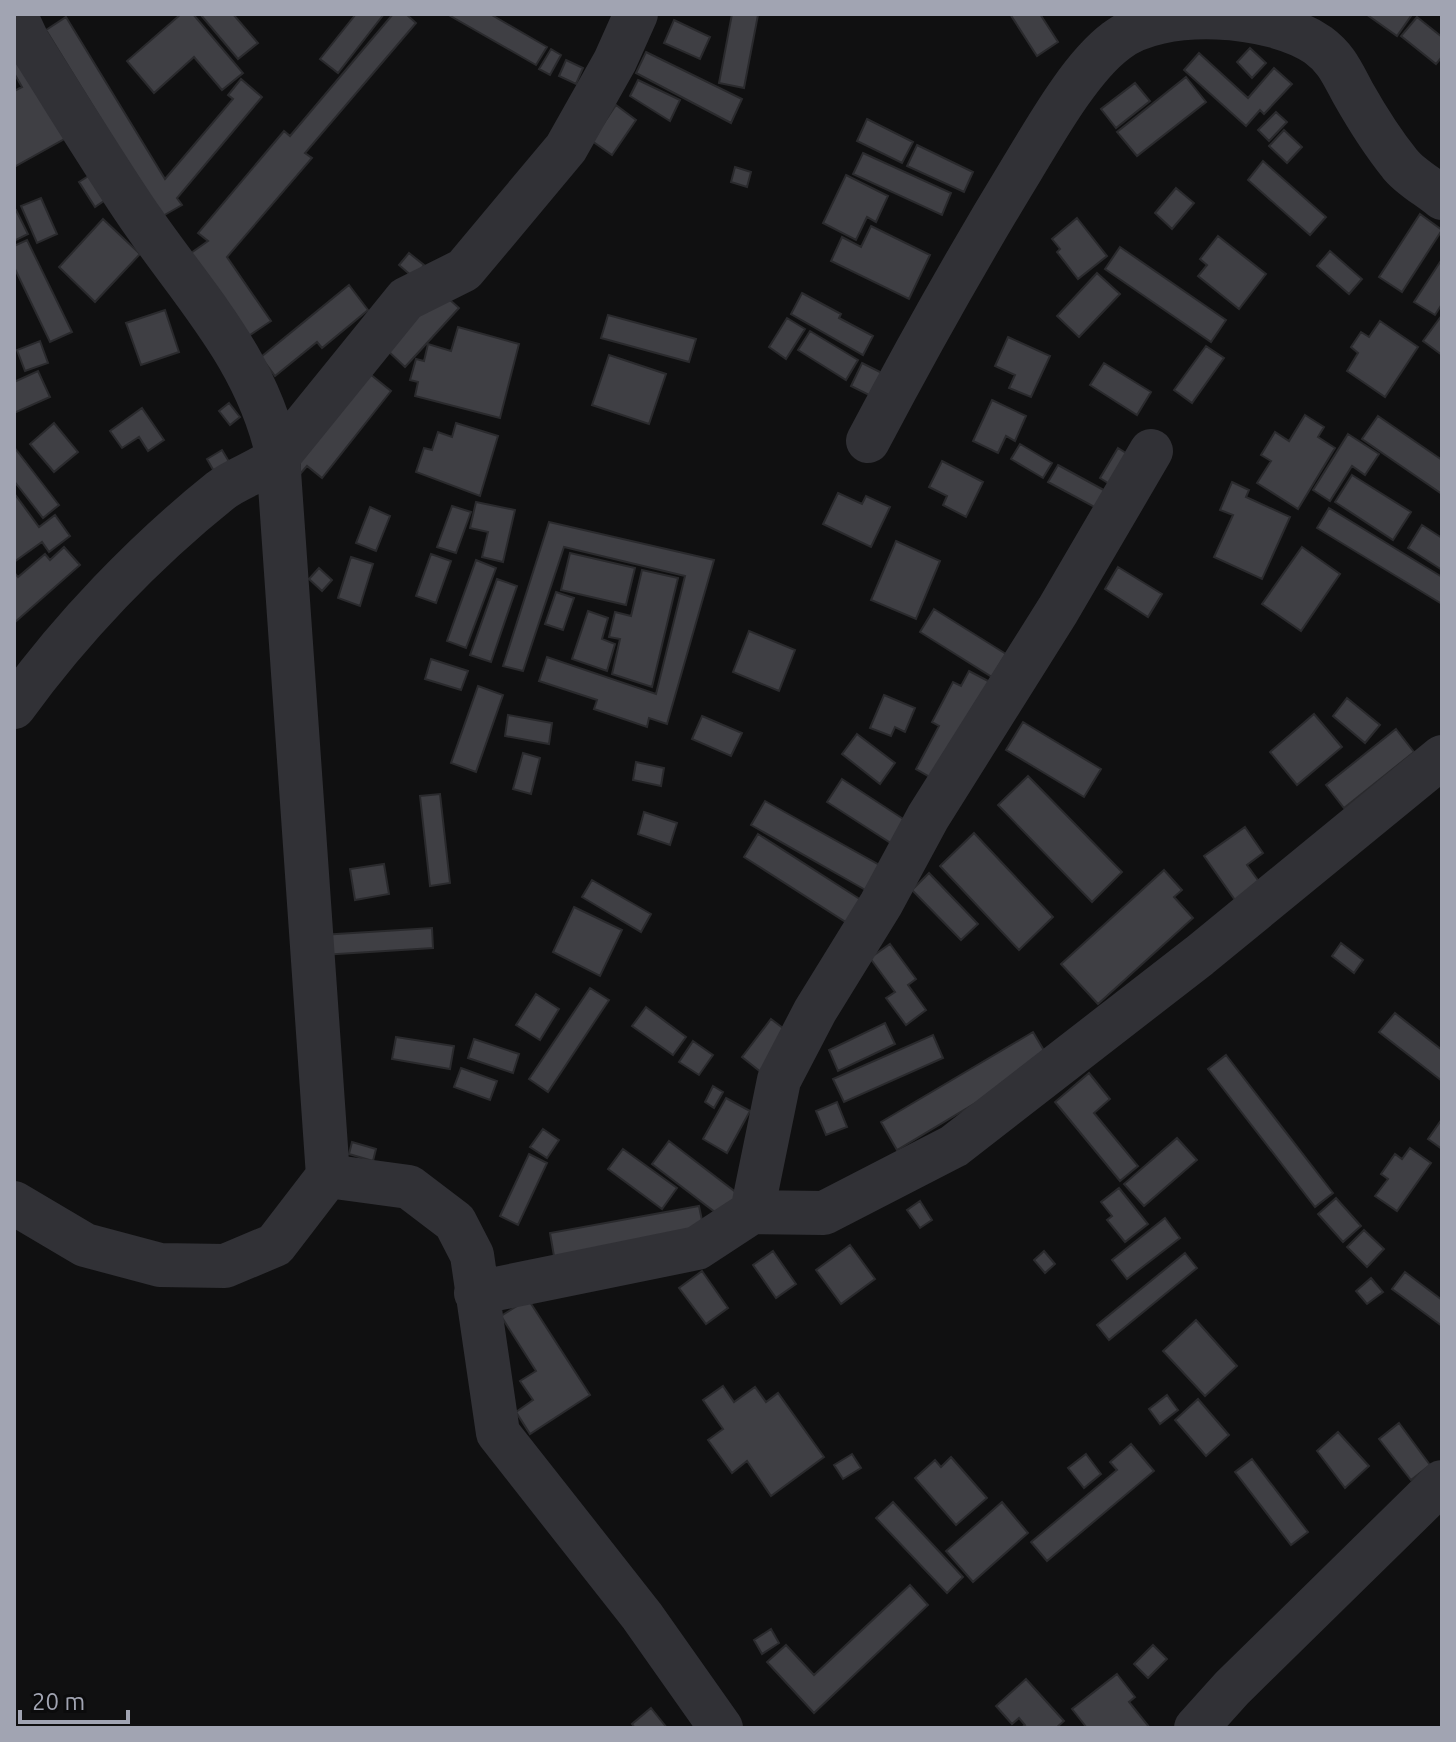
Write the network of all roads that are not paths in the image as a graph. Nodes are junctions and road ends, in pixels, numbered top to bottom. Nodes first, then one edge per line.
1 (15, 14) edge
2 (636, 14) edge
3 (1442, 198) edge
4 (868, 441) dead end
5 (1151, 451) dead end
6 (278, 457) junction
7 (14, 707) edge
8 (1442, 757) edge
9 (328, 1176) junction
10 (14, 1203) edge
11 (752, 1212) junction
12 (476, 1293) junction
13 (1442, 1482) edge
14 (721, 1728) edge
15 (1196, 1728) edge

1 - 6 street
2 - 6 street
3 - 4 street
5 - 11 street
6 - 7 street
6 - 9 street
8 - 11 street
9 - 10 street
9 - 12 street
11 - 12 street
12 - 14 street
13 - 15 street

